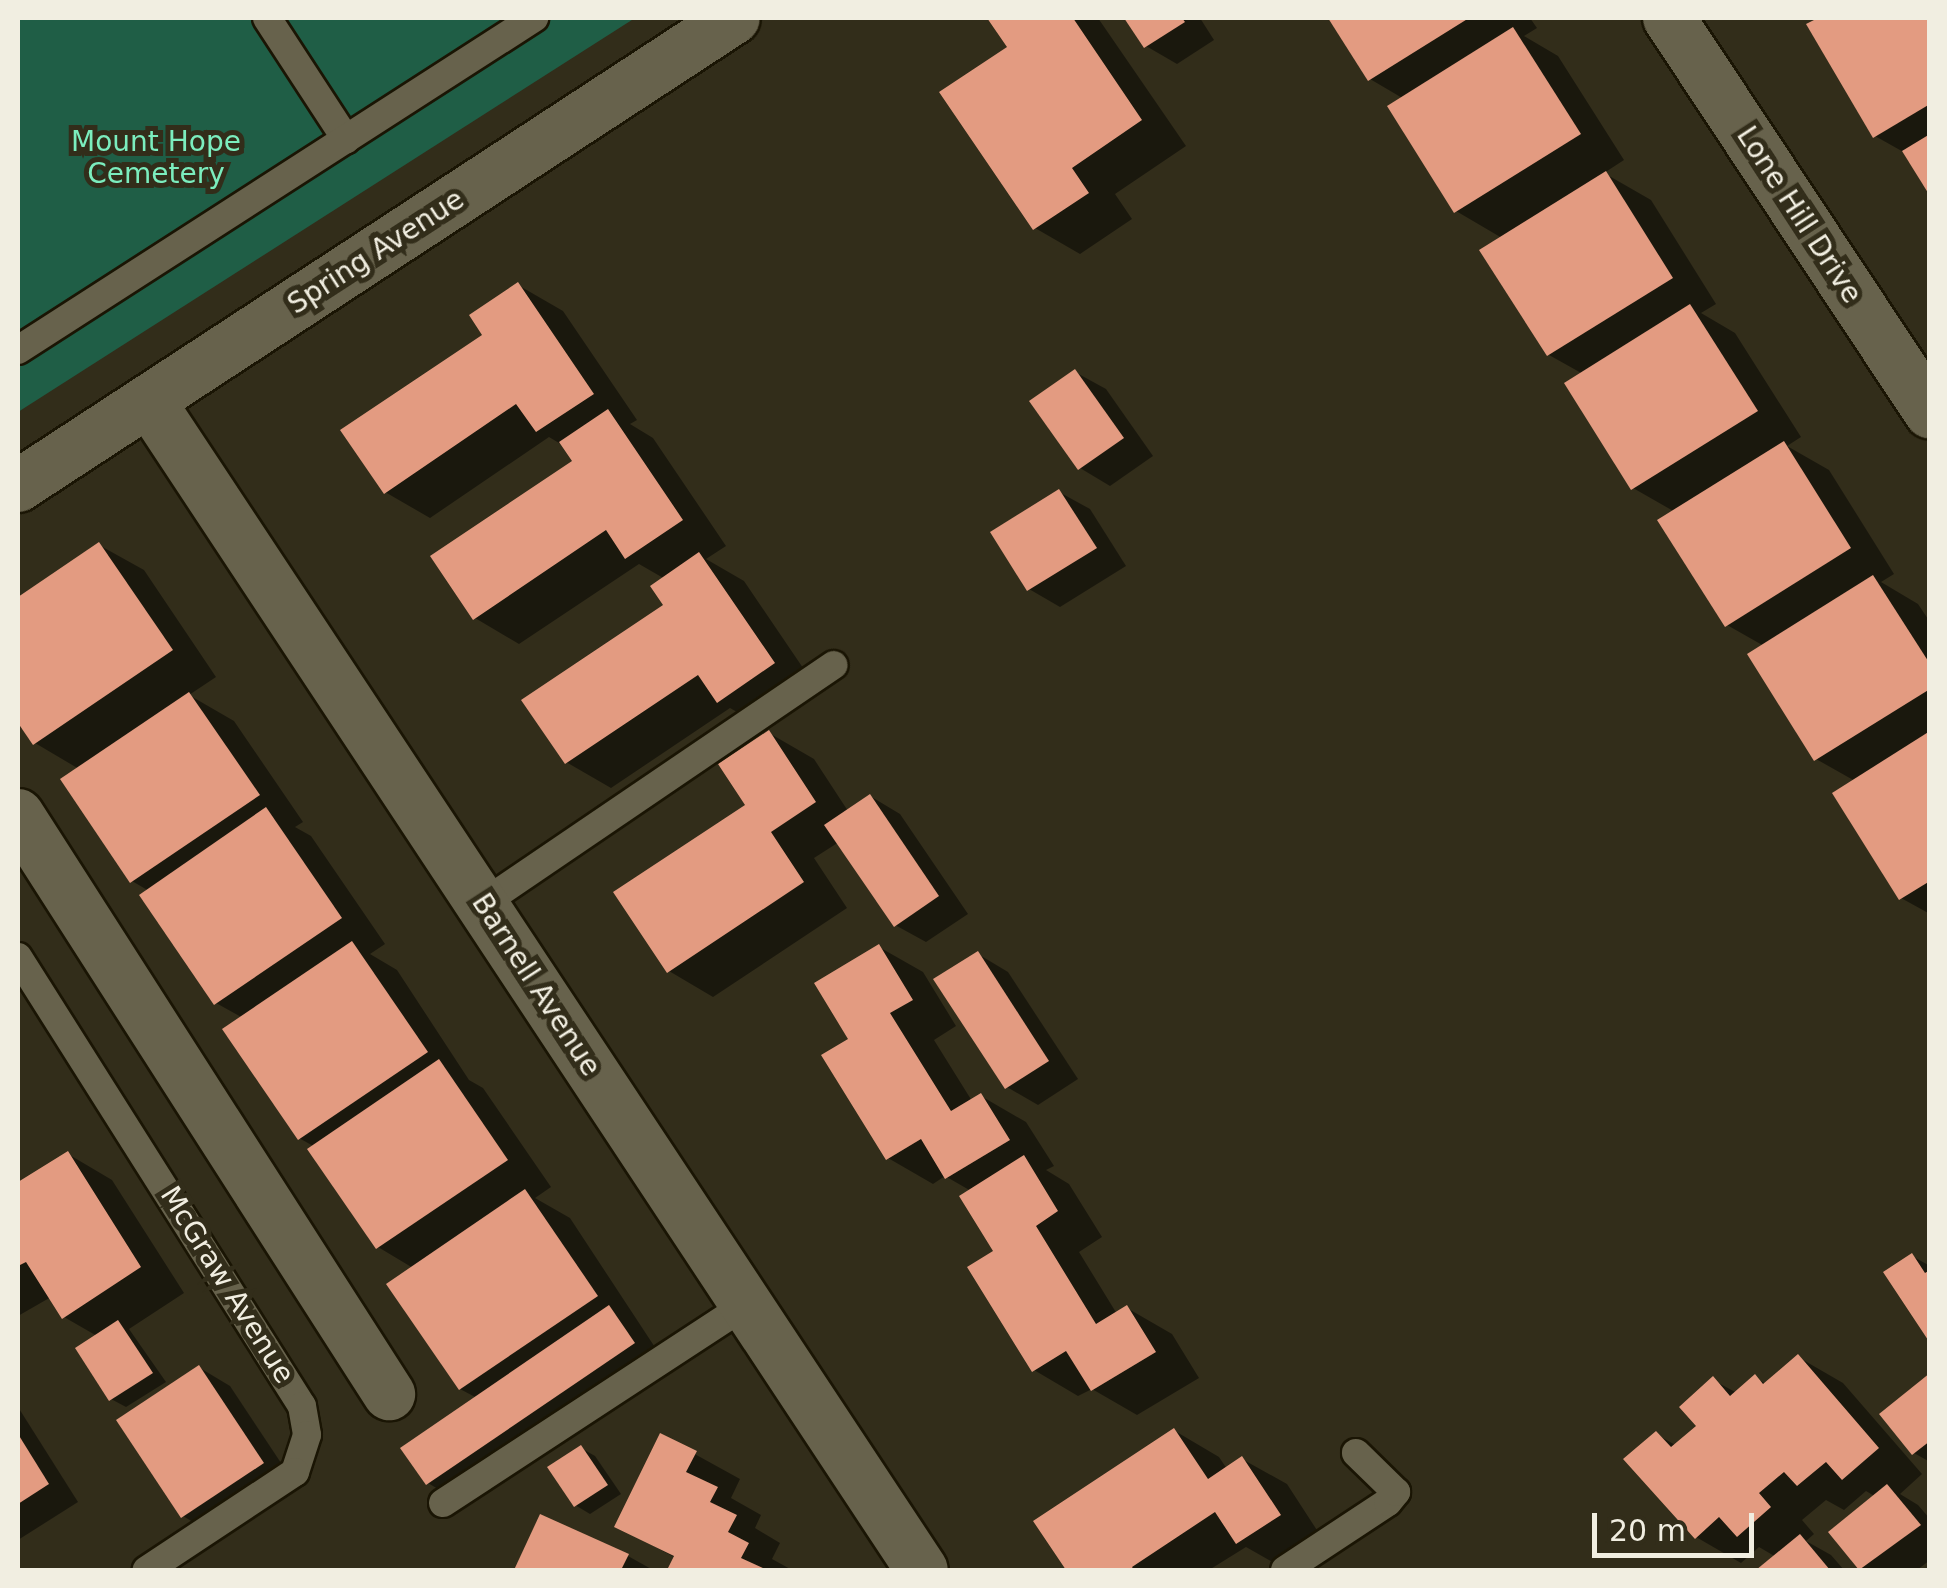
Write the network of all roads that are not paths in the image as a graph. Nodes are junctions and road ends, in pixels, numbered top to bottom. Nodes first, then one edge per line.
1 (267, 18) edge
2 (534, 18) edge
3 (734, 18) edge
4 (1669, 18) edge
5 (346, 139) junction
6 (18, 350) edge
7 (149, 400) junction
8 (1930, 413) edge
9 (18, 486) edge
10 (834, 665) dead end
11 (18, 815) edge
12 (482, 904) junction
13 (18, 957) edge
14 (747, 1304) junction
15 (389, 1394) dead end
16 (1356, 1453) dead end
17 (443, 1503) dead end
18 (146, 1570) edge
19 (922, 1570) edge
20 (1285, 1570) edge

1 - 5 lane
2 - 5 lane
3 - 7 street, Spring Avenue
4 - 8 street, Lone Hill Drive
5 - 6 lane
7 - 9 street, Spring Avenue
7 - 12 street, Barnell Avenue
10 - 12 lane
11 - 15 street
12 - 14 street, Barnell Avenue
13 - 18 lane, McGraw Avenue
14 - 17 lane
14 - 19 street, Barnell Avenue
16 - 20 lane

